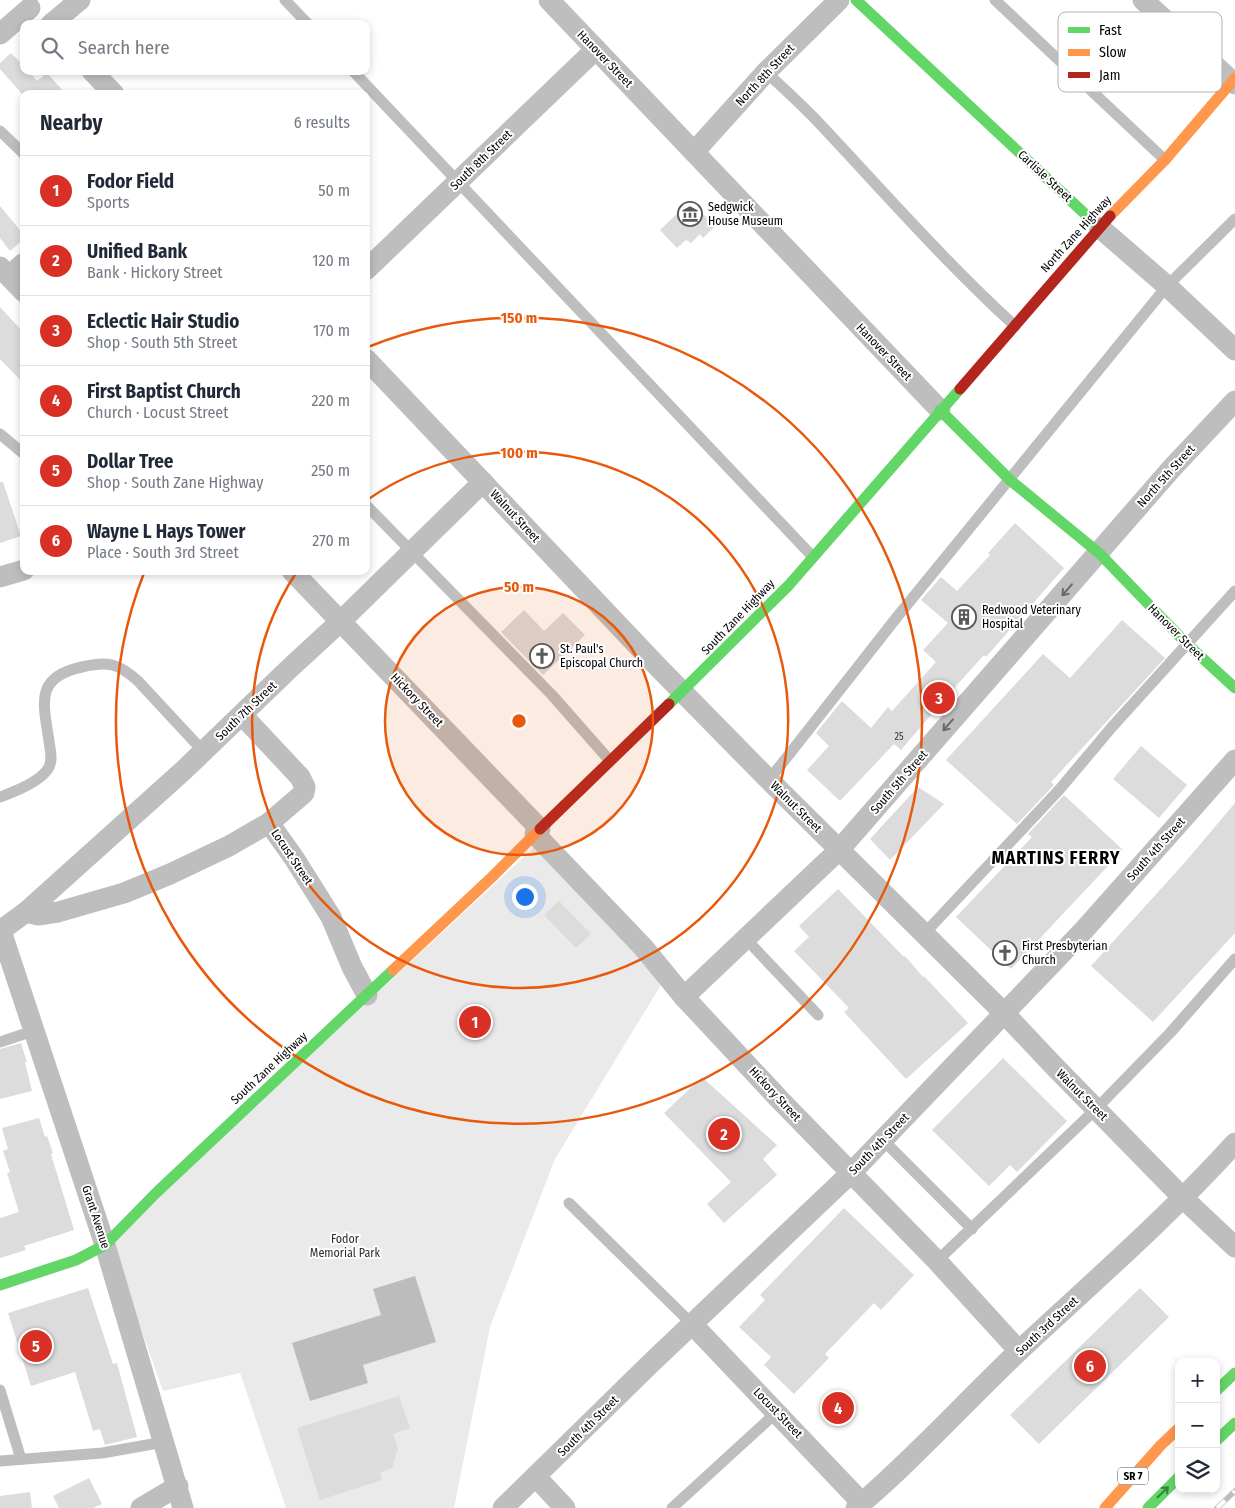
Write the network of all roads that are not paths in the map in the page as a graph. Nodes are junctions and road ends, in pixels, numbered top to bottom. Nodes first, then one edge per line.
1 (80, 0) edge
2 (285, 0) edge
3 (549, 0) edge
4 (839, 0) edge
5 (856, 0) edge
6 (995, 0) edge
7 (1153, 3) edge
8 (27, 4) edge
9 (1162, 12) edge
10 (42, 20) edge
11 (56, 20) edge
12 (304, 20) edge
13 (0, 34) edge
14 (596, 49) junction
15 (1058, 60) edge
16 (1222, 69) edge
17 (766, 72) junction
18 (96, 75) edge
19 (357, 75) edge
20 (1234, 81) edge
21 (110, 90) edge
22 (1092, 92) edge
23 (0, 130) edge
24 (20, 150) edge
25 (694, 152) junction
26 (1164, 160) junction
27 (458, 183) junction
28 (1235, 220) edge
29 (1099, 227) junction
30 (370, 266) edge
31 (11, 269) edge
32 (20, 285) edge
33 (1167, 286) junction
34 (1015, 326) junction
35 (1235, 350) edge
36 (370, 363) edge
37 (1235, 401) edge
38 (940, 410) junction
39 (0, 434) edge
40 (20, 451) edge
41 (1010, 480) junction
42 (484, 482) junction
43 (370, 509) edge
44 (412, 552) junction
45 (1099, 553) junction
46 (814, 557) junction
47 (20, 571) edge
48 (296, 575) edge
49 (0, 577) edge
50 (1235, 591) edge
51 (341, 621) junction
52 (1187, 644) junction
53 (1235, 688) edge
54 (682, 691) junction
55 (242, 715) junction
56 (203, 752) junction
57 (1235, 760) edge
58 (610, 761) junction
59 (769, 780) junction
60 (0, 797) edge
61 (269, 823) junction
62 (538, 832) junction
63 (839, 850) junction
64 (26, 912) junction
65 (0, 930) edge
66 (924, 934) junction
67 (746, 939) junction
68 (1235, 959) edge
69 (366, 995) junction
70 (684, 997) junction
71 (1004, 1014) junction
72 (818, 1015) dead end
73 (33, 1031) junction
74 (0, 1042) edge
75 (1096, 1109) junction
76 (883, 1140) junction
77 (1235, 1143) edge
78 (851, 1173) junction
79 (1183, 1198) junction
80 (569, 1203) dead end
81 (972, 1229) junction
82 (105, 1245) junction
83 (1235, 1247) edge
84 (937, 1261) junction
85 (0, 1284) edge
86 (693, 1325) junction
87 (1019, 1351) junction
88 (1235, 1373) edge
89 (1220, 1387) edge
90 (0, 1390) edge
91 (777, 1412) junction
92 (1235, 1423) edge
93 (1175, 1432) edge
94 (1220, 1437) edge
95 (164, 1442) junction
96 (22, 1459) junction
97 (0, 1461) edge
98 (536, 1477) junction
99 (1175, 1481) edge
100 (178, 1486) junction
101 (859, 1505) edge
102 (141, 1508) edge
103 (183, 1508) edge
104 (503, 1508) edge
105 (566, 1508) edge
106 (672, 1508) edge
107 (1105, 1508) edge
108 (1148, 1508) edge

1 - 11 street
2 - 12 lane
3 - 14 street, Hanover Street
4 - 17 street, North 8th Street
5 - 29 main road, Carlisle Street
6 - 15 lane
7 - 9 street
8 - 10 street
8 - 13 street
14 - 25 street, Hanover Street
14 - 27 street, South 8th Street
16 - 20 street
17 - 25 street, North 8th Street
17 - 34 lane
18 - 21 street
19 - 27 lane
20 - 26 main road, North Zane Highway
22 - 26 lane
23 - 24 lane
25 - 38 street, Hanover Street
26 - 29 main road, North Zane Highway
27 - 30 street, South 8th Street
27 - 46 lane
28 - 33 lane
29 - 33 street, Carlisle Street
29 - 34 main road, North Zane Highway
31 - 32 street
33 - 35 street, Carlisle Street
33 - 41 lane
34 - 38 main road, North Zane Highway
36 - 42 street, Walnut Street
37 - 45 street, North 5th Street
38 - 41 main road, Hanover Street
38 - 46 main road, South Zane Highway
39 - 40 lane
41 - 45 main road, Hanover Street
41 - 59 lane
42 - 44 street, South 7th Street
42 - 54 street, Walnut Street
43 - 44 lane
44 - 51 street, South 7th Street
44 - 58 lane
45 - 52 main road, Hanover Street
45 -> 63 street, South 5th Street
46 - 54 main road, South Zane Highway
47 - 49 street
48 - 51 street, Hickory Street
50 - 52 lane
51 - 55 street, South 7th Street
51 - 62 street, Hickory Street
52 - 53 main road, Hanover Street
52 - 66 lane
54 - 58 main road, South Zane Highway
54 - 59 street, Walnut Street
55 - 56 street, South 7th Street
55 - 61 street, Locust Street
56 - 60 lane
56 - 64 street, South 7th Street
57 - 71 street, South 4th Street
58 - 62 main road, South Zane Highway
59 - 63 street, Walnut Street
61 - 64 street
61 - 69 street, Locust Street
62 - 69 main road, South Zane Highway
62 - 70 street, Hickory Street
63 - 66 street, Walnut Street
63 - 67 street, South 5th Street
64 - 65 street, South 7th Street
65 - 73 street, Grant Avenue
66 - 71 street, Walnut Street
67 - 70 street, South 5th Street
67 - 72 lane
68 - 75 lane
69 - 82 main road, South Zane Highway
70 - 78 street, Hickory Street
71 - 75 street, Walnut Street
71 - 76 street, South 4th Street
73 - 74 lane
73 - 82 street, Grant Avenue
75 - 79 street, Walnut Street
75 - 81 lane
76 - 78 street, South 4th Street
76 - 81 lane
77 - 79 street, South 3rd Street
78 - 84 street, Hickory Street
78 - 86 street, South 4th Street
79 - 83 street, Walnut Street
79 - 87 street, South 3rd Street
80 - 86 lane
81 - 84 lane
82 - 85 main road, South Zane Highway
82 - 95 street, Grant Avenue
84 - 87 street, Hickory Street
86 - 91 street, Locust Street
86 - 98 street, South 4th Street
87 - 101 street, South 3rd Street
88 - 89 main road
90 - 96 lane
91 - 101 street, Locust Street
91 - 106 lane
92 - 94 main road
93 - 107 main road, SR 7
95 - 96 lane
95 - 100 street, Grant Avenue
96 - 97 lane
98 - 104 street, South 4th Street
98 - 105 street
108 -> 99 main road, SR 7
100 - 102 street
100 - 103 street, Grant Avenue

